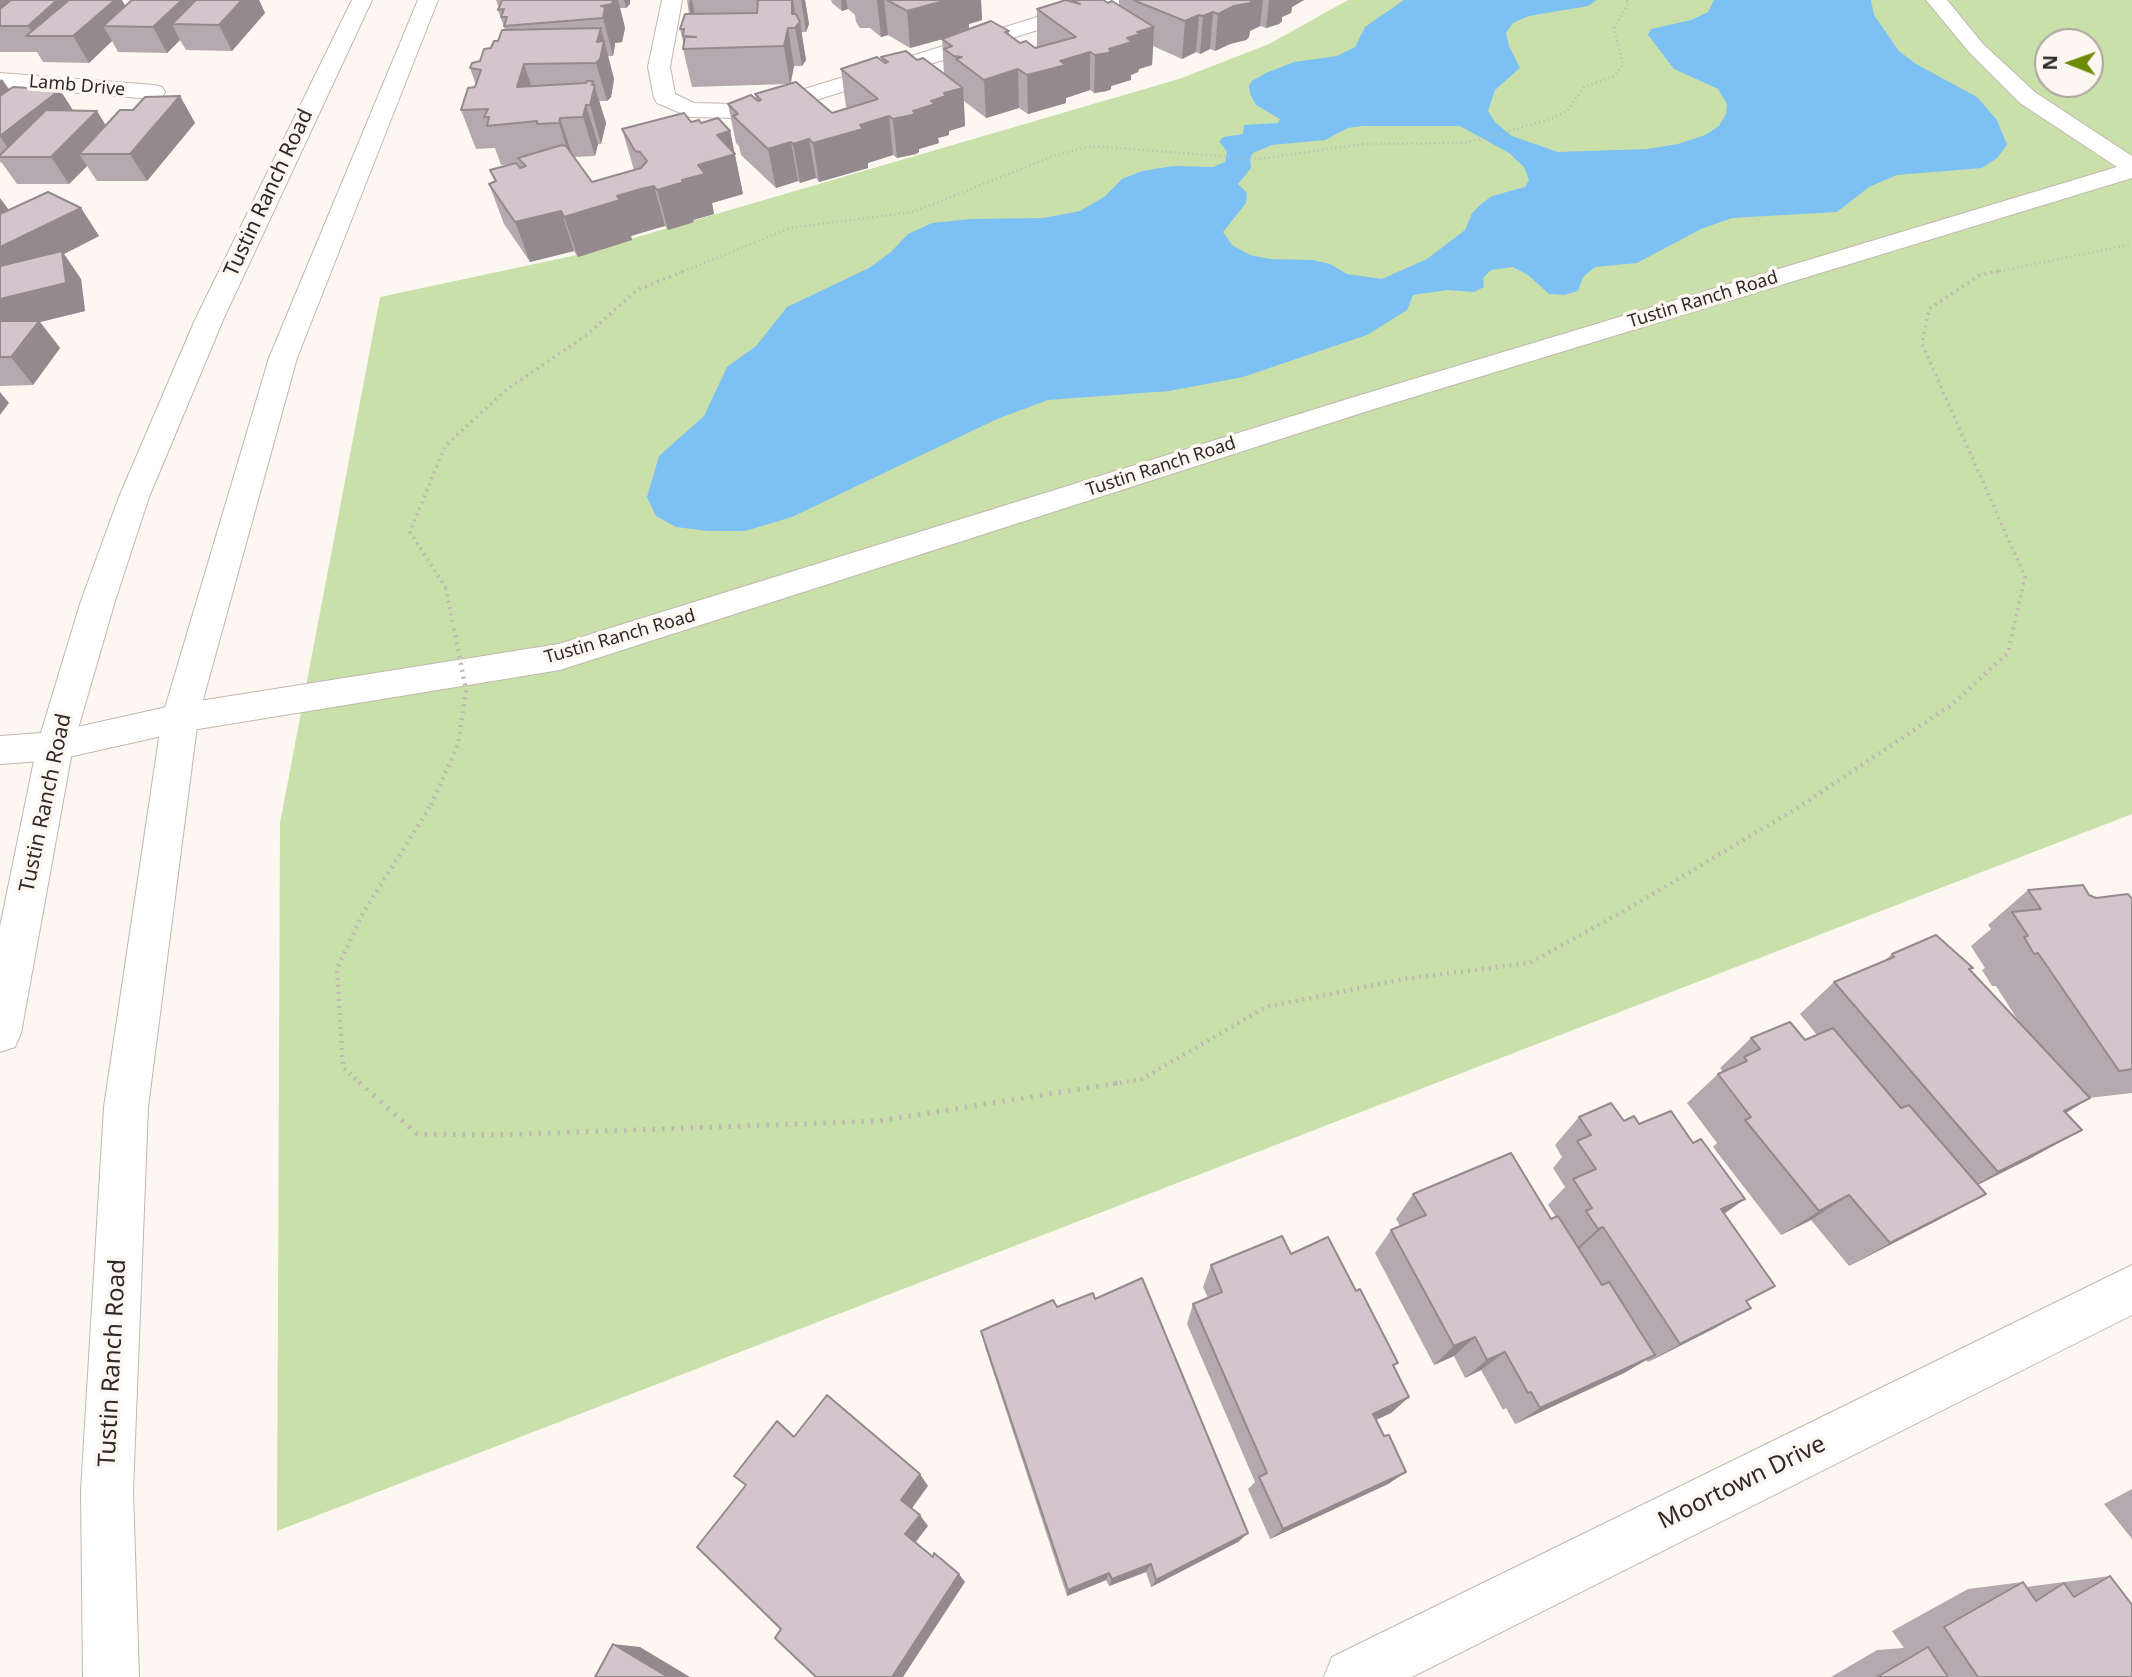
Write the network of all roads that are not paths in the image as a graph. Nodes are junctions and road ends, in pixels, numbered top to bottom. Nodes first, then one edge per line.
1 (362, 0) edge
2 (428, 0) edge
3 (672, 0) edge
4 (1113, 0) edge
5 (1936, 0) edge
6 (0, 80) edge
7 (154, 92) dead end
8 (2132, 168) edge
9 (180, 718) junction
10 (55, 746) junction
11 (0, 750) edge
12 (0, 768) edge
13 (0, 1033) edge
14 (2132, 1289) edge
15 (111, 1677) edge
16 (1352, 1677) edge

1 - 10 street, Tustin Ranch Road
2 - 9 street, Tustin Ranch Road
3 - 4 street
5 - 8 street
6 - 7 street, Lamb Drive
8 - 9 street, Tustin Ranch Road
9 - 10 street
9 - 15 street, Tustin Ranch Road
10 - 11 street
10 - 12 street
10 - 13 street, Tustin Ranch Road
14 - 16 street, Moortown Drive

